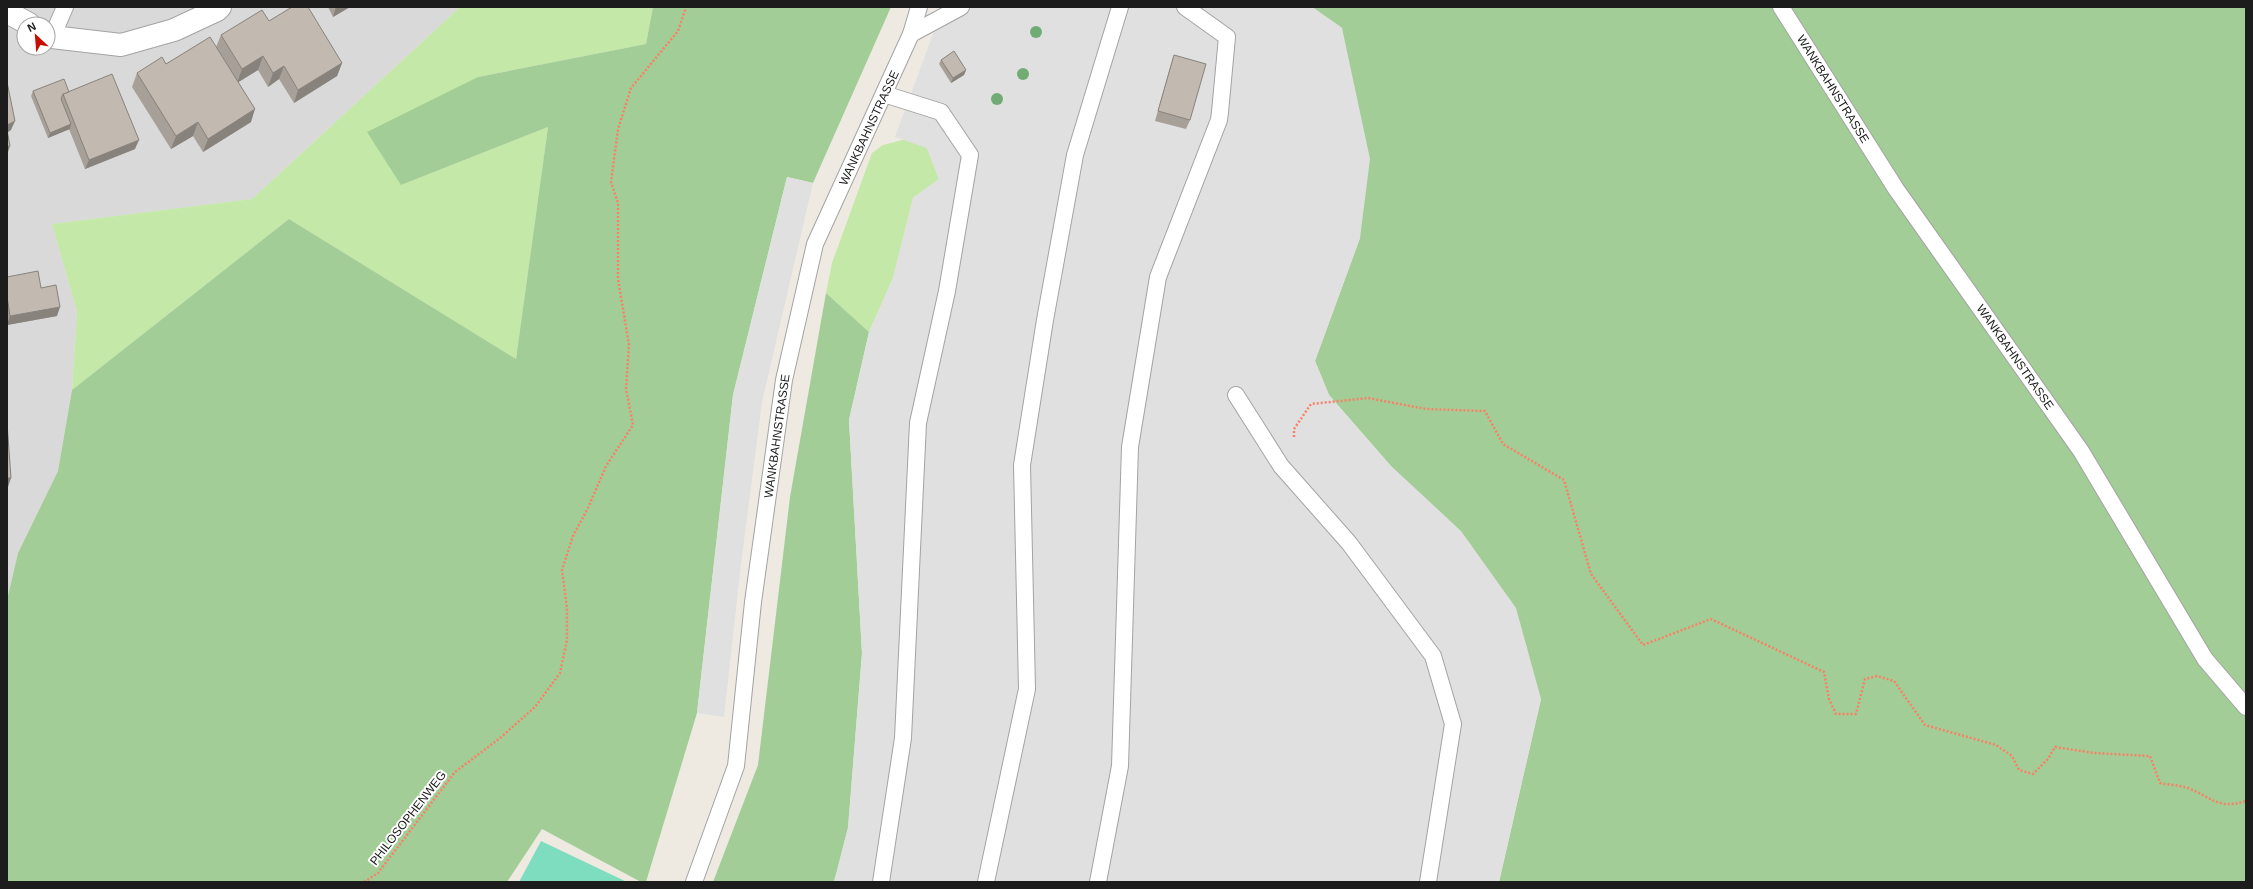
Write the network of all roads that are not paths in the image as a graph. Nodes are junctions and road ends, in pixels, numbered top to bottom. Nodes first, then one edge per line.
1 (65, 7) edge
2 (220, 7) edge
3 (919, 7) edge
4 (961, 7) edge
5 (1120, 7) edge
6 (1185, 7) edge
7 (1781, 7) edge
8 (7, 12) edge
9 (16, 17) edge
10 (56, 24) edge
11 (911, 34) junction
12 (56, 37) edge
13 (884, 94) junction
14 (1236, 395) dead end
15 (2246, 707) edge
16 (694, 882) edge
17 (881, 882) edge
18 (986, 882) edge
19 (1098, 882) edge
20 (1428, 882) edge

1 - 10 lane
2 - 12 street
3 - 11 lane, WANKBAHNSTRASSE
4 - 11 lane
5 - 18 lane
6 - 19 lane
7 - 15 lane, WANKBAHNSTRASSE
8 - 9 street
11 - 13 lane, WANKBAHNSTRASSE
13 - 16 lane, WANKBAHNSTRASSE
13 - 17 lane
14 - 20 lane

